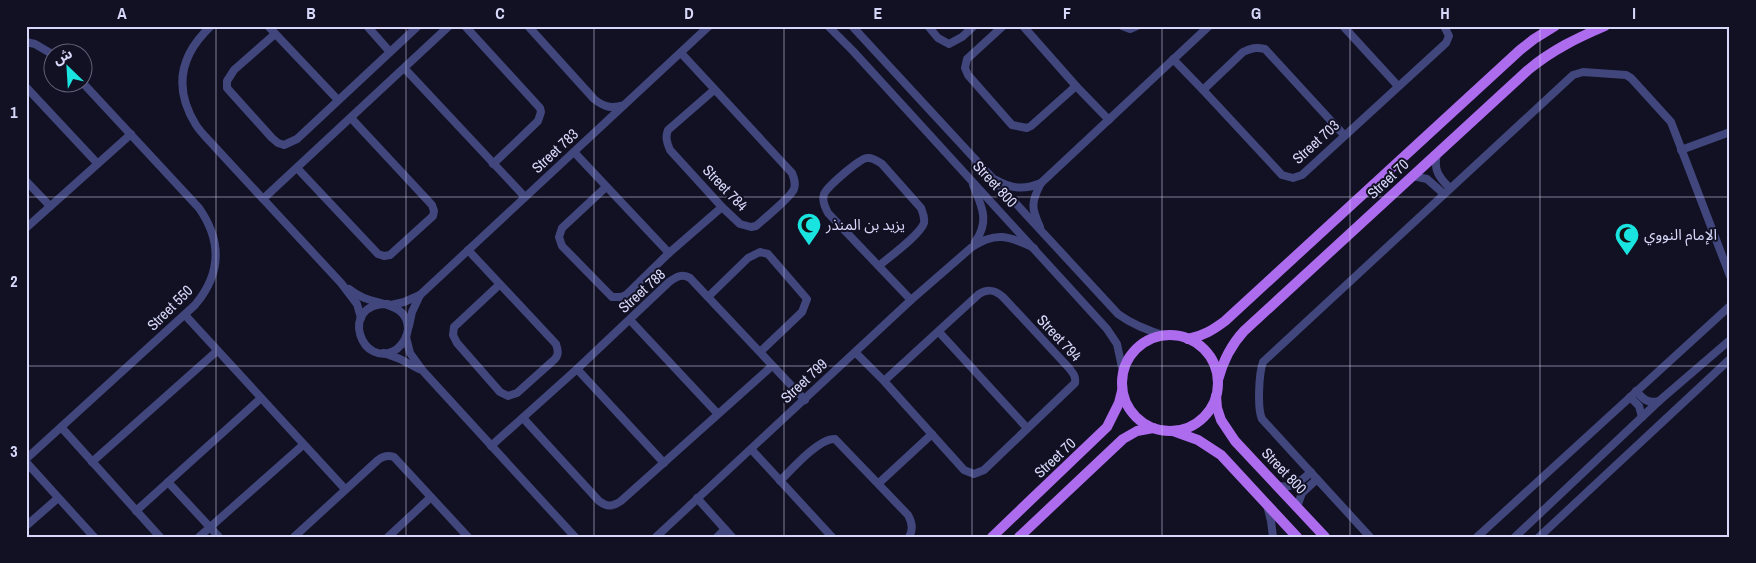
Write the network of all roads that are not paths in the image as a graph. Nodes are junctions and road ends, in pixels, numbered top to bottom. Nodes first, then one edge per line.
1 (211, 26) edge
2 (268, 26) edge
3 (367, 26) edge
4 (418, 26) edge
5 (449, 26) edge
6 (465, 26) edge
7 (528, 26) edge
8 (709, 26) edge
9 (828, 26) edge
10 (852, 26) edge
11 (928, 26) edge
12 (974, 26) edge
13 (1002, 26) edge
14 (1023, 26) edge
15 (1122, 26) edge
16 (1137, 26) edge
17 (1209, 26) edge
18 (1343, 26) edge
19 (1444, 26) edge
20 (1554, 26) edge
21 (1605, 26) edge
22 (275, 34) junction
23 (26, 42) edge
24 (42, 48) edge
25 (390, 52) junction
26 (680, 53) junction
27 (1173, 60) junction
28 (405, 69) junction
29 (1076, 86) junction
30 (1398, 86) junction
31 (26, 87) edge
32 (714, 90) junction
33 (1203, 90) junction
34 (91, 92) edge
35 (338, 100) junction
36 (625, 104) junction
37 (351, 118) junction
38 (1109, 120) junction
39 (1730, 132) edge
40 (131, 134) junction
41 (1344, 135) junction
42 (1681, 150) junction
43 (574, 152) junction
44 (1437, 154) junction
45 (97, 164) junction
46 (493, 164) junction
47 (296, 168) junction
48 (989, 176) junction
49 (1413, 176) junction
50 (26, 181) edge
51 (971, 181) junction
52 (1041, 183) junction
53 (606, 187) junction
54 (1447, 191) junction
55 (525, 197) junction
56 (264, 199) junction
57 (50, 206) junction
58 (722, 207) junction
59 (26, 228) edge
60 (1044, 236) junction
61 (972, 247) junction
62 (1034, 248) junction
63 (468, 250) junction
64 (669, 253) junction
65 (879, 266) junction
66 (1730, 276) edge
67 (341, 283) junction
68 (500, 284) junction
69 (420, 295) junction
70 (708, 297) junction
71 (911, 300) junction
72 (389, 304) junction
73 (1730, 306) edge
74 (185, 315) junction
75 (361, 318) junction
76 (630, 320) junction
77 (939, 332) junction
78 (407, 334) junction
79 (1166, 336) junction
80 (1188, 339) junction
81 (1730, 340) edge
82 (217, 351) junction
83 (760, 352) junction
84 (382, 353) junction
85 (856, 353) junction
86 (1730, 359) edge
87 (772, 366) junction
88 (577, 369) junction
89 (423, 371) junction
90 (1123, 372) junction
91 (1218, 380) junction
92 (884, 381) junction
93 (1122, 390) junction
94 (1633, 394) junction
95 (1216, 396) junction
96 (261, 398) junction
97 (805, 400) junction
98 (1659, 401) junction
99 (717, 414) junction
100 (1642, 417) junction
101 (523, 418) junction
102 (61, 427) junction
103 (1027, 428) junction
104 (1153, 428) junction
105 (1172, 431) junction
106 (932, 434) junction
107 (303, 445) junction
108 (492, 446) junction
109 (751, 449) junction
110 (26, 460) edge
111 (92, 462) junction
112 (664, 463) junction
113 (1311, 472) junction
114 (1317, 479) junction
115 (780, 481) junction
116 (168, 482) junction
117 (879, 483) junction
118 (1276, 485) junction
119 (345, 489) junction
120 (431, 497) junction
121 (58, 498) junction
122 (697, 498) junction
123 (1267, 504) junction
124 (1297, 508) junction
125 (136, 511) junction
126 (26, 526) edge
127 (210, 527) junction
128 (725, 529) junction
129 (94, 537) edge
130 (160, 537) edge
131 (199, 537) edge
132 (219, 537) edge
133 (294, 537) edge
134 (388, 537) edge
135 (468, 537) edge
136 (575, 537) edge
137 (656, 537) edge
138 (717, 537) edge
139 (732, 537) edge
140 (832, 537) edge
141 (909, 537) edge
142 (992, 537) edge
143 (1019, 537) edge
144 (1272, 537) edge
145 (1297, 537) edge
146 (1325, 537) edge
147 (1370, 537) edge
148 (1477, 537) edge
149 (1515, 537) edge
150 (1539, 537) edge

1 - 56 street
2 - 22 street
3 - 25 street
4 - 25 street
5 - 28 street
6 - 46 street
7 - 36 street
8 - 26 street, Street 783
9 - 51 street, Street 800
10 - 48 street, Street 800
11 - 12 street
13 - 29 street
14 - 29 street
15 - 16 street
17 - 27 street
18 - 30 street
19 - 30 street, Street 703
20 - 80 main road, Street 70
21 - 44 main road, Street 70
22 - 35 street
22 - 35 street
23 - 24 street
25 - 35 street
26 - 32 street, Street 784
26 - 36 street, Street 783
27 - 33 street, Street 703
27 - 38 street
28 - 37 street
28 - 46 street
29 - 38 street
30 - 41 street, Street 703
31 - 45 street
32 - 58 street, Street 784
32 - 58 street, Street 784
33 - 41 street, Street 703
33 - 41 street
34 - 40 street, Street 550
36 - 43 street, Street 783
37 - 47 street
37 - 47 street
38 - 52 street
39 - 42 street
40 - 45 street
40 - 74 street, Street 550
42 - 54 street
42 - 66 street
43 - 53 street
43 - 55 street, Street 783
44 - 49 main road, Street 70
44 - 54 street
45 - 57 street
46 - 55 street
47 - 56 street
48 - 52 street
48 - 60 street, Street 800
49 - 54 street
49 - 91 main road, Street 70
50 - 57 street
51 - 61 street, Street 799
51 - 62 street, Street 800
52 - 60 street
53 - 64 street
53 - 64 street
54 - 113 street
55 - 63 street, Street 783
56 - 67 street
57 - 59 street
58 - 64 street
60 - 79 street, Street 800
61 - 62 street, Street 799
61 - 71 street, Street 799
62 - 90 street, Street 800
63 - 68 street
63 - 69 street, Street 783
65 - 65 street
65 - 71 street
67 - 72 street
67 - 75 street
68 - 68 street
69 - 72 street, Street 783
69 - 78 street, Street 783
70 - 76 street, Street 788
70 - 83 street, Street 788
70 - 83 street
71 - 85 street, Street 799
72 - 75 street
72 - 78 street
73 - 94 street
74 - 82 street
74 - 102 street, Street 550
75 - 84 street
76 - 88 street, Street 788
76 - 99 street
77 - 92 street, Street 794
77 - 103 street
77 - 103 street, Street 794
78 - 84 street
78 - 89 street
79 - 80 main road
79 - 90 main road
80 - 91 main road
81 - 98 street
82 - 96 street
82 - 111 street
83 - 87 street, Street 788
84 - 89 street
85 - 92 street, Street 794
85 - 97 street, Street 799
86 - 150 street
87 - 97 street, Street 788
87 - 99 street
88 - 101 street, Street 788
88 - 112 street
89 - 108 street
90 - 93 main road
91 - 95 main road
92 - 106 street, Street 794
93 - 104 main road
93 - 142 main road, Street 70
94 - 98 street
94 - 100 street
94 - 148 street
95 - 105 main road
95 - 118 main road, Street 800
96 - 107 street
96 - 116 street
97 - 109 street, Street 799
98 - 100 street
99 - 112 street
100 - 149 street
101 - 108 street, Street 788
101 - 112 street
102 - 110 street, Street 550
102 - 111 street
103 - 106 street, Street 794
104 - 105 main road
104 - 143 main road
105 - 123 main road
106 - 117 street
107 - 119 street
107 - 127 street
108 - 136 street
109 - 115 street
109 - 122 street, Street 799
110 - 121 street
111 - 125 street
113 - 114 street
113 - 118 street
114 - 124 street
114 - 147 street
115 - 117 street
115 - 140 street
116 - 125 street
116 - 127 street
117 - 141 street
118 - 124 main road, Street 800
119 - 120 street
119 - 133 street
120 - 134 street
120 - 135 street
121 - 126 street
121 - 129 street
122 - 128 street
122 - 137 street, Street 799
123 - 144 street
123 - 145 main road
124 - 146 main road, Street 800
125 - 130 street
127 - 131 street
127 - 132 street
128 - 138 street
128 - 139 street

